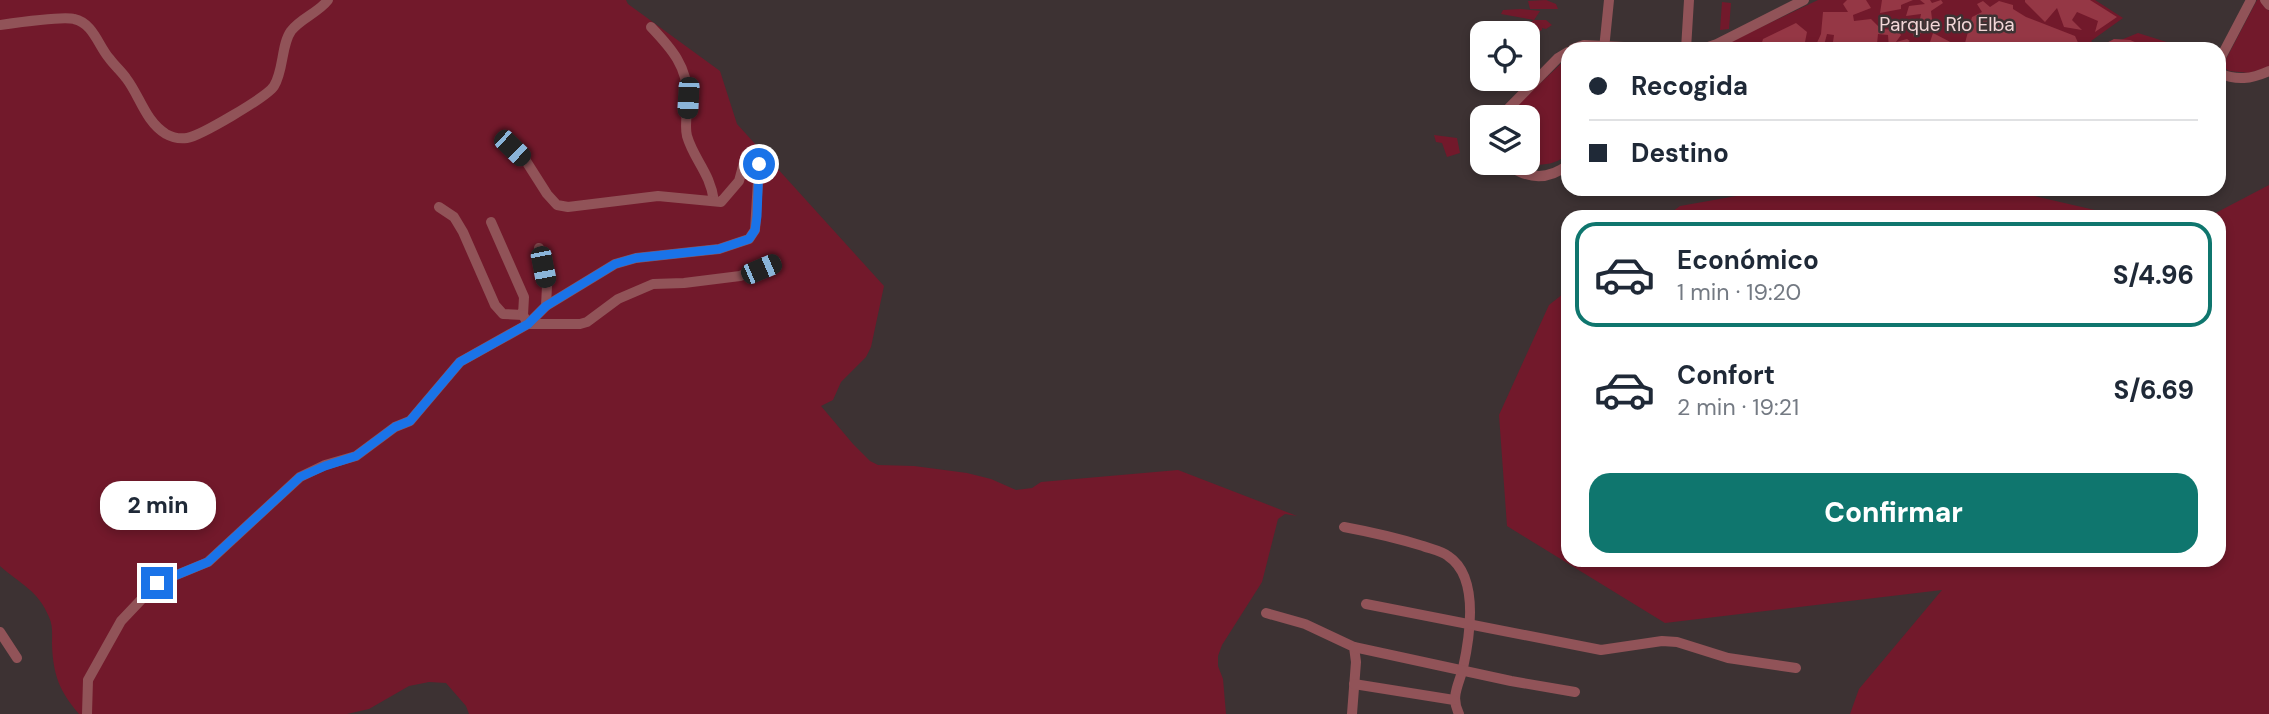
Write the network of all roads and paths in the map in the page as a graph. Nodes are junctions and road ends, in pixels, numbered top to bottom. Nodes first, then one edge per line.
1 (328, 0) edge
2 (1609, 0) edge
3 (1689, 0) edge
4 (1804, 0) edge
5 (2251, 0) edge
6 (2265, 0) edge
7 (2269, 5) edge
8 (0, 25) edge
9 (652, 27) dead end
10 (1605, 42) edge
11 (1686, 42) edge
12 (1721, 42) edge
13 (2226, 48) edge
14 (1561, 56) edge
15 (2269, 71) edge
16 (2226, 75) edge
17 (1512, 105) edge
18 (512, 148) dead end
19 (1561, 170) edge
20 (1528, 175) edge
21 (715, 201) junction
22 (439, 206) dead end
23 (491, 222) dead end
24 (539, 248) dead end
25 (776, 262) dead end
26 (546, 306) junction
27 (526, 320) junction
28 (1344, 527) dead end
29 (1366, 604) dead end
30 (1266, 612) dead end
31 (1470, 623) junction
32 (0, 632) edge
33 (1354, 647) junction
34 (17, 657) dead end
35 (1796, 668) dead end
36 (1463, 669) junction
37 (1354, 684) junction
38 (1575, 692) dead end
39 (1454, 700) junction
40 (87, 714) edge
41 (1352, 714) edge
42 (1459, 714) edge

1 - 8 street
2 - 10 street
3 - 11 street
4 - 12 street
5 - 13 street
6 - 7 street
9 - 21 street
14 - 17 street
15 - 16 street
18 - 21 street
19 - 20 street
21 - 26 street
22 - 27 street
23 - 27 street
24 - 26 street
25 - 27 street
26 - 27 street
27 - 40 street
28 - 31 street
29 - 31 street
30 - 33 street
31 - 35 street
31 - 36 street
32 - 34 street
33 - 36 street
33 - 37 street
36 - 38 street
36 - 39 street
37 - 39 street
37 - 41 street
39 - 42 street

